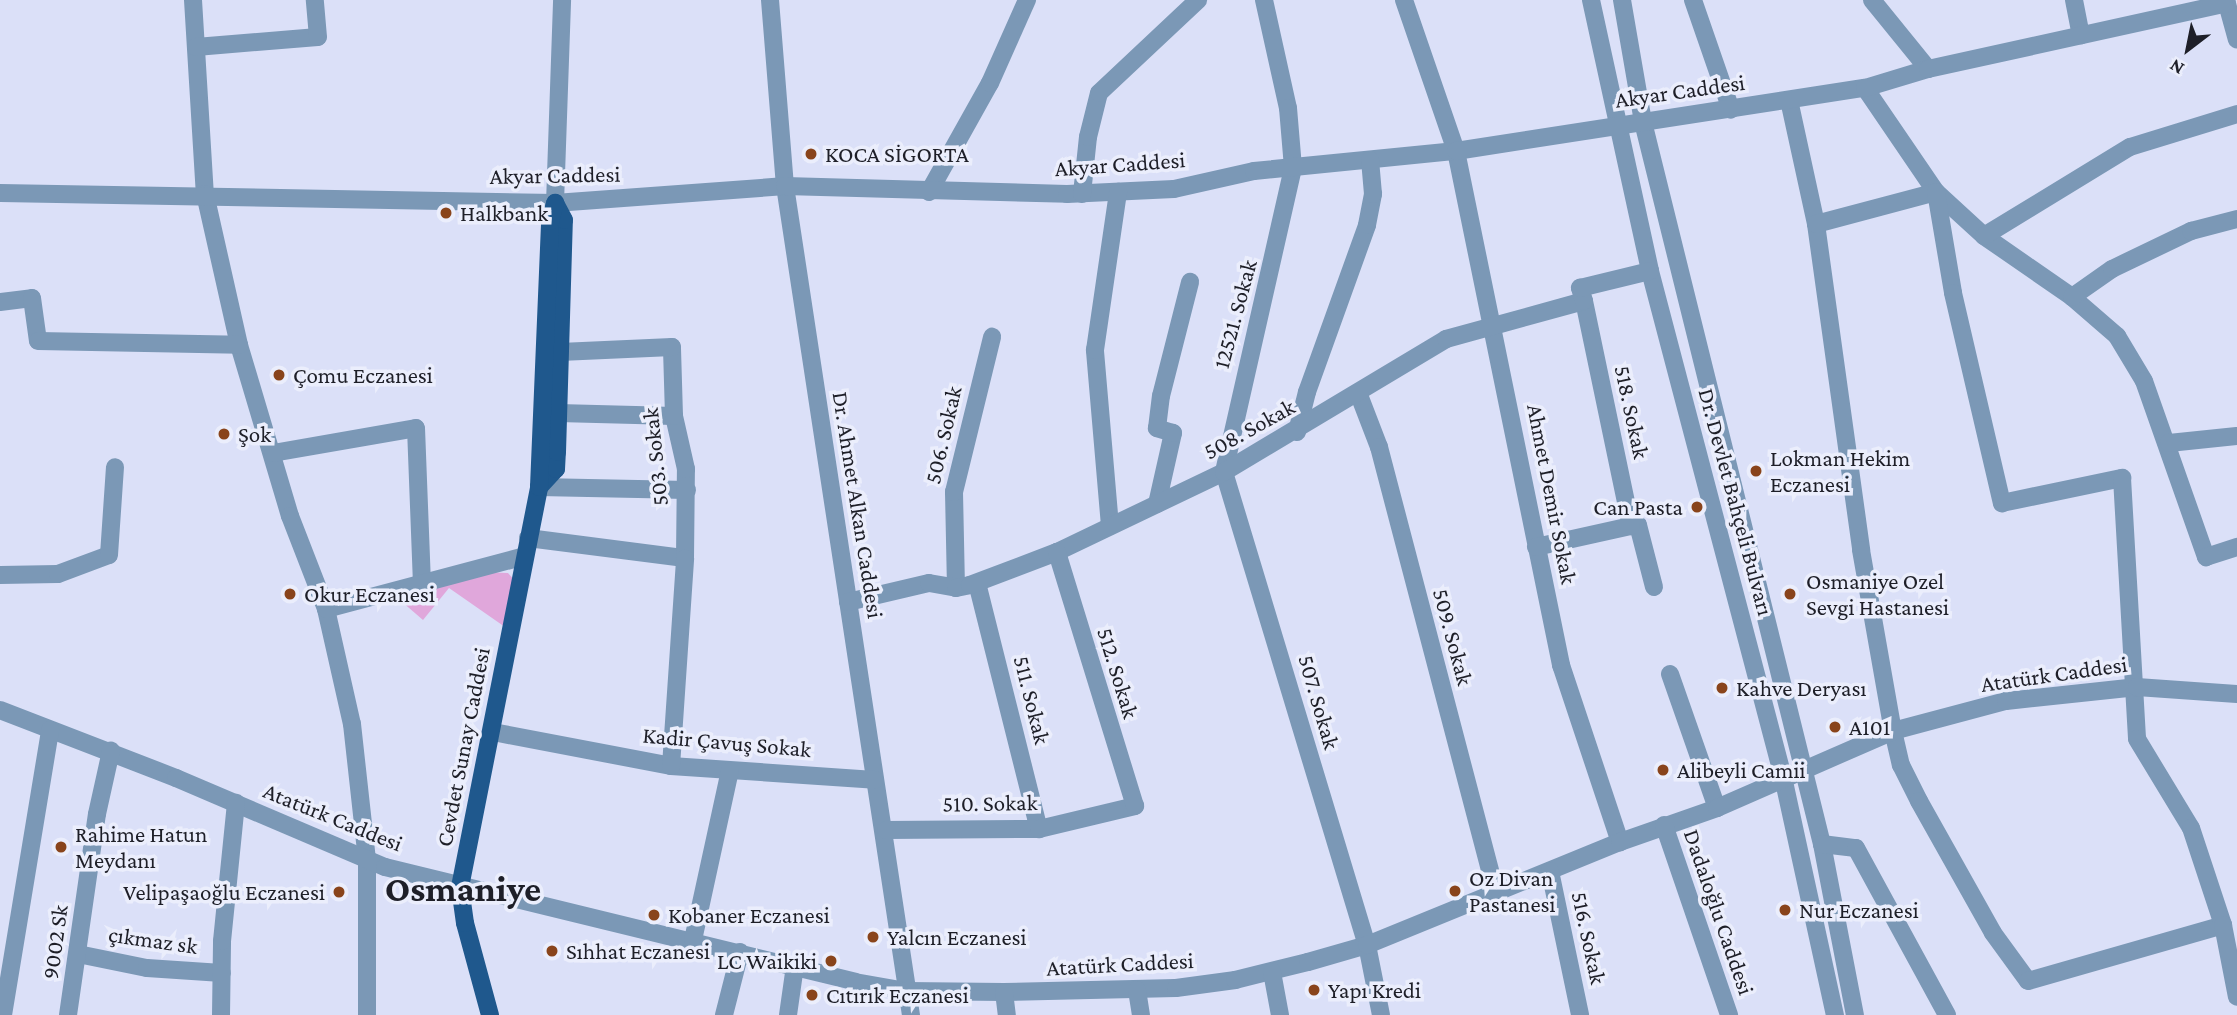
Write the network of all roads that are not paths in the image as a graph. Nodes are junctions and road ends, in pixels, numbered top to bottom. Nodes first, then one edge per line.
1 (193, 0) edge
2 (315, 0) edge
3 (562, 0) edge
4 (770, 0) edge
5 (1027, 0) edge
6 (1198, 0) edge
7 (1264, 0) edge
8 (1404, 0) edge
9 (1591, 0) edge
10 (1622, 0) edge
11 (1693, 0) edge
12 (1872, 0) edge
13 (2074, 0) edge
14 (2227, 1) edge
15 (2081, 35) junction
16 (2237, 40) edge
17 (196, 47) junction
18 (1928, 69) junction
19 (1865, 88) junction
20 (1789, 100) junction
21 (1731, 110) junction
22 (2237, 114) edge
23 (1643, 122) junction
24 (1618, 124) junction
25 (1456, 151) junction
26 (1370, 160) junction
27 (1293, 168) junction
28 (785, 186) junction
29 (929, 192) junction
30 (1118, 192) junction
31 (1936, 192) junction
32 (0, 193) edge
33 (205, 194) junction
34 (1082, 194) junction
35 (555, 203) junction
36 (2237, 219) edge
37 (1816, 224) junction
38 (1984, 236) junction
39 (1650, 271) junction
40 (1190, 282) dead end
41 (2071, 297) junction
42 (1584, 301) junction
43 (0, 302) edge
44 (1495, 326) junction
45 (992, 337) dead end
46 (239, 345) junction
47 (560, 352) junction
48 (1359, 395) junction
49 (558, 413) junction
50 (674, 416) junction
51 (1297, 432) junction
52 (2237, 436) edge
53 (2169, 443) junction
54 (273, 453) junction
55 (115, 467) dead end
56 (1224, 472) junction
57 (539, 487) junction
58 (687, 490) junction
59 (1157, 503) junction
60 (1635, 525) junction
61 (1110, 526) junction
62 (528, 538) junction
63 (1536, 547) junction
64 (2237, 547) edge
65 (1057, 552) junction
66 (525, 556) junction
67 (685, 558) junction
68 (0, 575) edge
69 (422, 583) junction
70 (977, 583) junction
71 (1654, 587) dead end
72 (956, 588) junction
73 (848, 602) junction
74 (326, 609) junction
75 (1671, 674) dead end
76 (2137, 687) junction
77 (2237, 694) edge
78 (0, 709) edge
79 (50, 730) junction
80 (1893, 731) junction
81 (493, 732) junction
82 (111, 751) junction
83 (671, 765) junction
84 (1801, 767) junction
85 (730, 771) junction
86 (1783, 777) junction
87 (875, 780) junction
88 (236, 803) junction
89 (1136, 806) joint
90 (1717, 807) junction
91 (1664, 825) junction
92 (1039, 829) junction
93 (886, 831) junction
94 (1620, 842) junction
95 (1822, 844) junction
96 (367, 860) junction
97 (1550, 871) junction
98 (460, 887) junction
99 (1496, 893) junction
100 (2223, 925) junction
101 (692, 940) junction
102 (1367, 944) junction
103 (740, 951) junction
104 (78, 954) junction
105 (795, 966) junction
106 (1272, 972) junction
107 (222, 973) junction
108 (1137, 990) junction
109 (906, 991) junction
110 (1004, 992) junction
111 (2237, 997) edge
112 (3, 1015) edge
113 (68, 1015) edge
114 (221, 1015) edge
115 (367, 1015) edge
116 (490, 1015) edge
117 (724, 1015) edge
118 (788, 1015) edge
119 (911, 1015) edge
120 (1007, 1015) edge
121 (1141, 1015) edge
122 (1280, 1015) edge
123 (1381, 1015) edge
124 (1580, 1015) edge
125 (1729, 1015) edge
126 (1835, 1015) edge
127 (1855, 1015) edge
128 (1947, 1015) edge

1 - 17 street
2 - 17 street
3 - 35 street
4 - 28 street, Dr. Ahmet Alkan Caddesi
5 - 29 street
6 - 34 street
7 - 27 street, 12521. Sokak
8 - 25 street, Ahmet Demir Sokak
9 - 24 street, Dr. Devlet Bahçeli Bulvarı
10 - 23 street, Dr. Devlet Bahçeli Bulvarı
11 - 21 street
12 - 18 street
13 - 15 street
14 - 15 street, Akyar Caddesi
14 - 16 street
15 - 18 street, Akyar Caddesi
17 - 33 street
18 - 19 street, Akyar Caddesi
19 - 20 street, Akyar Caddesi
19 - 31 street
20 - 21 street, Akyar Caddesi
20 - 37 street
21 - 23 street, Akyar Caddesi
22 - 38 street
23 - 24 street, Akyar Caddesi
23 - 84 street, Dr. Devlet Bahçeli Bulvarı
24 - 25 street, Akyar Caddesi
24 - 39 street, Dr. Devlet Bahçeli Bulvarı
25 - 26 street, Akyar Caddesi
25 - 44 street, Ahmet Demir Sokak
26 - 27 street, Akyar Caddesi
26 - 51 street
27 - 30 street, Akyar Caddesi
27 - 56 street, 12521. Sokak
28 - 29 street, Akyar Caddesi
28 - 35 street, Akyar Caddesi
28 - 73 street, Dr. Ahmet Alkan Caddesi
29 - 34 street, Akyar Caddesi
30 - 34 street, Akyar Caddesi
30 - 61 street
31 - 37 street
31 - 38 street
31 - 76 street
32 - 33 street, Akyar Caddesi
33 - 35 street, Akyar Caddesi
33 - 46 street
35 - 47 main road
35 - 57 main road
36 - 41 street
37 - 80 street
38 - 41 street
39 - 42 street
39 - 86 street, Dr. Devlet Bahçeli Bulvarı
40 - 59 street
41 - 53 street
42 - 44 street, 508. Sokak
42 - 60 street, 518. Sokak
43 - 46 street
44 - 48 street, 508. Sokak
44 - 63 street, Ahmet Demir Sokak
45 - 72 street, 506. Sokak
46 - 54 street
47 - 49 main road
47 - 50 street, 503. Sokak
48 - 51 street, 508. Sokak
48 - 99 street, 509. Sokak
49 - 50 street
49 - 57 main road
50 - 58 street, 503. Sokak
51 - 56 street, 508. Sokak
52 - 53 street
53 - 64 street
54 - 69 street
54 - 74 street
55 - 68 street
56 - 59 street, 508. Sokak
56 - 102 street, 507. Sokak
57 - 58 street
57 - 62 main road, Cevdet Sunay Caddesi
58 - 67 street, 503. Sokak
59 - 61 street, 508. Sokak
60 - 63 street
60 - 71 street, 518. Sokak
61 - 65 street, 508. Sokak
62 - 66 main road, Cevdet Sunay Caddesi
62 - 67 street
63 - 94 street, Ahmet Demir Sokak
65 - 70 street, 508. Sokak
65 - 89 street, 512. Sokak
66 - 69 street
66 - 81 main road, Cevdet Sunay Caddesi
67 - 83 street, 503. Sokak
69 - 74 street
70 - 72 street, 508. Sokak
70 - 92 street, 511. Sokak
72 - 73 street, 508. Sokak
73 - 87 street, Dr. Ahmet Alkan Caddesi
74 - 96 street
75 - 90 street
76 - 77 street, Atatürk Caddesi
76 - 80 street, Atatürk Caddesi
76 - 100 street
78 - 79 street, Atatürk Caddesi
79 - 82 street, Atatürk Caddesi
79 - 112 street
80 - 84 street, Atatürk Caddesi
80 - 100 street
81 - 83 street, Kadir Çavuş Sokak
81 - 98 main road, Cevdet Sunay Caddesi
82 - 88 street, Atatürk Caddesi
82 - 104 street, 9002 Sk
83 - 85 street, Kadir Çavuş Sokak
84 - 86 street, Atatürk Caddesi
84 - 95 street, Dr. Devlet Bahçeli Bulvarı
85 - 87 street, Kadir Çavuş Sokak
85 - 101 street
86 - 90 street, Atatürk Caddesi
86 - 126 street, Dr. Devlet Bahçeli Bulvarı
87 - 93 street, Dr. Ahmet Alkan Caddesi
88 - 96 street, Atatürk Caddesi
88 - 107 street
89 - 92 street, 510. Sokak
90 - 91 street, Atatürk Caddesi
91 - 94 street, Atatürk Caddesi
91 - 125 street, Dadaloğlu Caddesi
92 - 93 street, 510. Sokak
93 - 109 street, Dr. Ahmet Alkan Caddesi
94 - 97 street, Atatürk Caddesi
95 - 127 street, Dr. Devlet Bahçeli Bulvarı
95 - 128 street
96 - 98 street, Atatürk Caddesi
96 - 115 street
97 - 99 street, Atatürk Caddesi
97 - 124 street, 516. Sokak
98 - 101 street, Atatürk Caddesi
98 - 116 main road, Cevdet Sunay Caddesi
99 - 102 street, Atatürk Caddesi
100 - 111 street
101 - 103 street, Atatürk Caddesi
102 - 106 street, Atatürk Caddesi
102 - 123 street, 507. Sokak
103 - 105 street, Atatürk Caddesi
103 - 117 street
104 - 107 street, çıkmaz sk
104 - 113 street, 9002 Sk
105 - 109 street, Atatürk Caddesi
105 - 118 street
106 - 108 street, Atatürk Caddesi
106 - 122 street
107 - 114 street
108 - 110 street, Atatürk Caddesi
108 - 121 street
109 - 110 street, Atatürk Caddesi
109 - 119 street, Dr. Ahmet Alkan Caddesi
110 - 120 street

